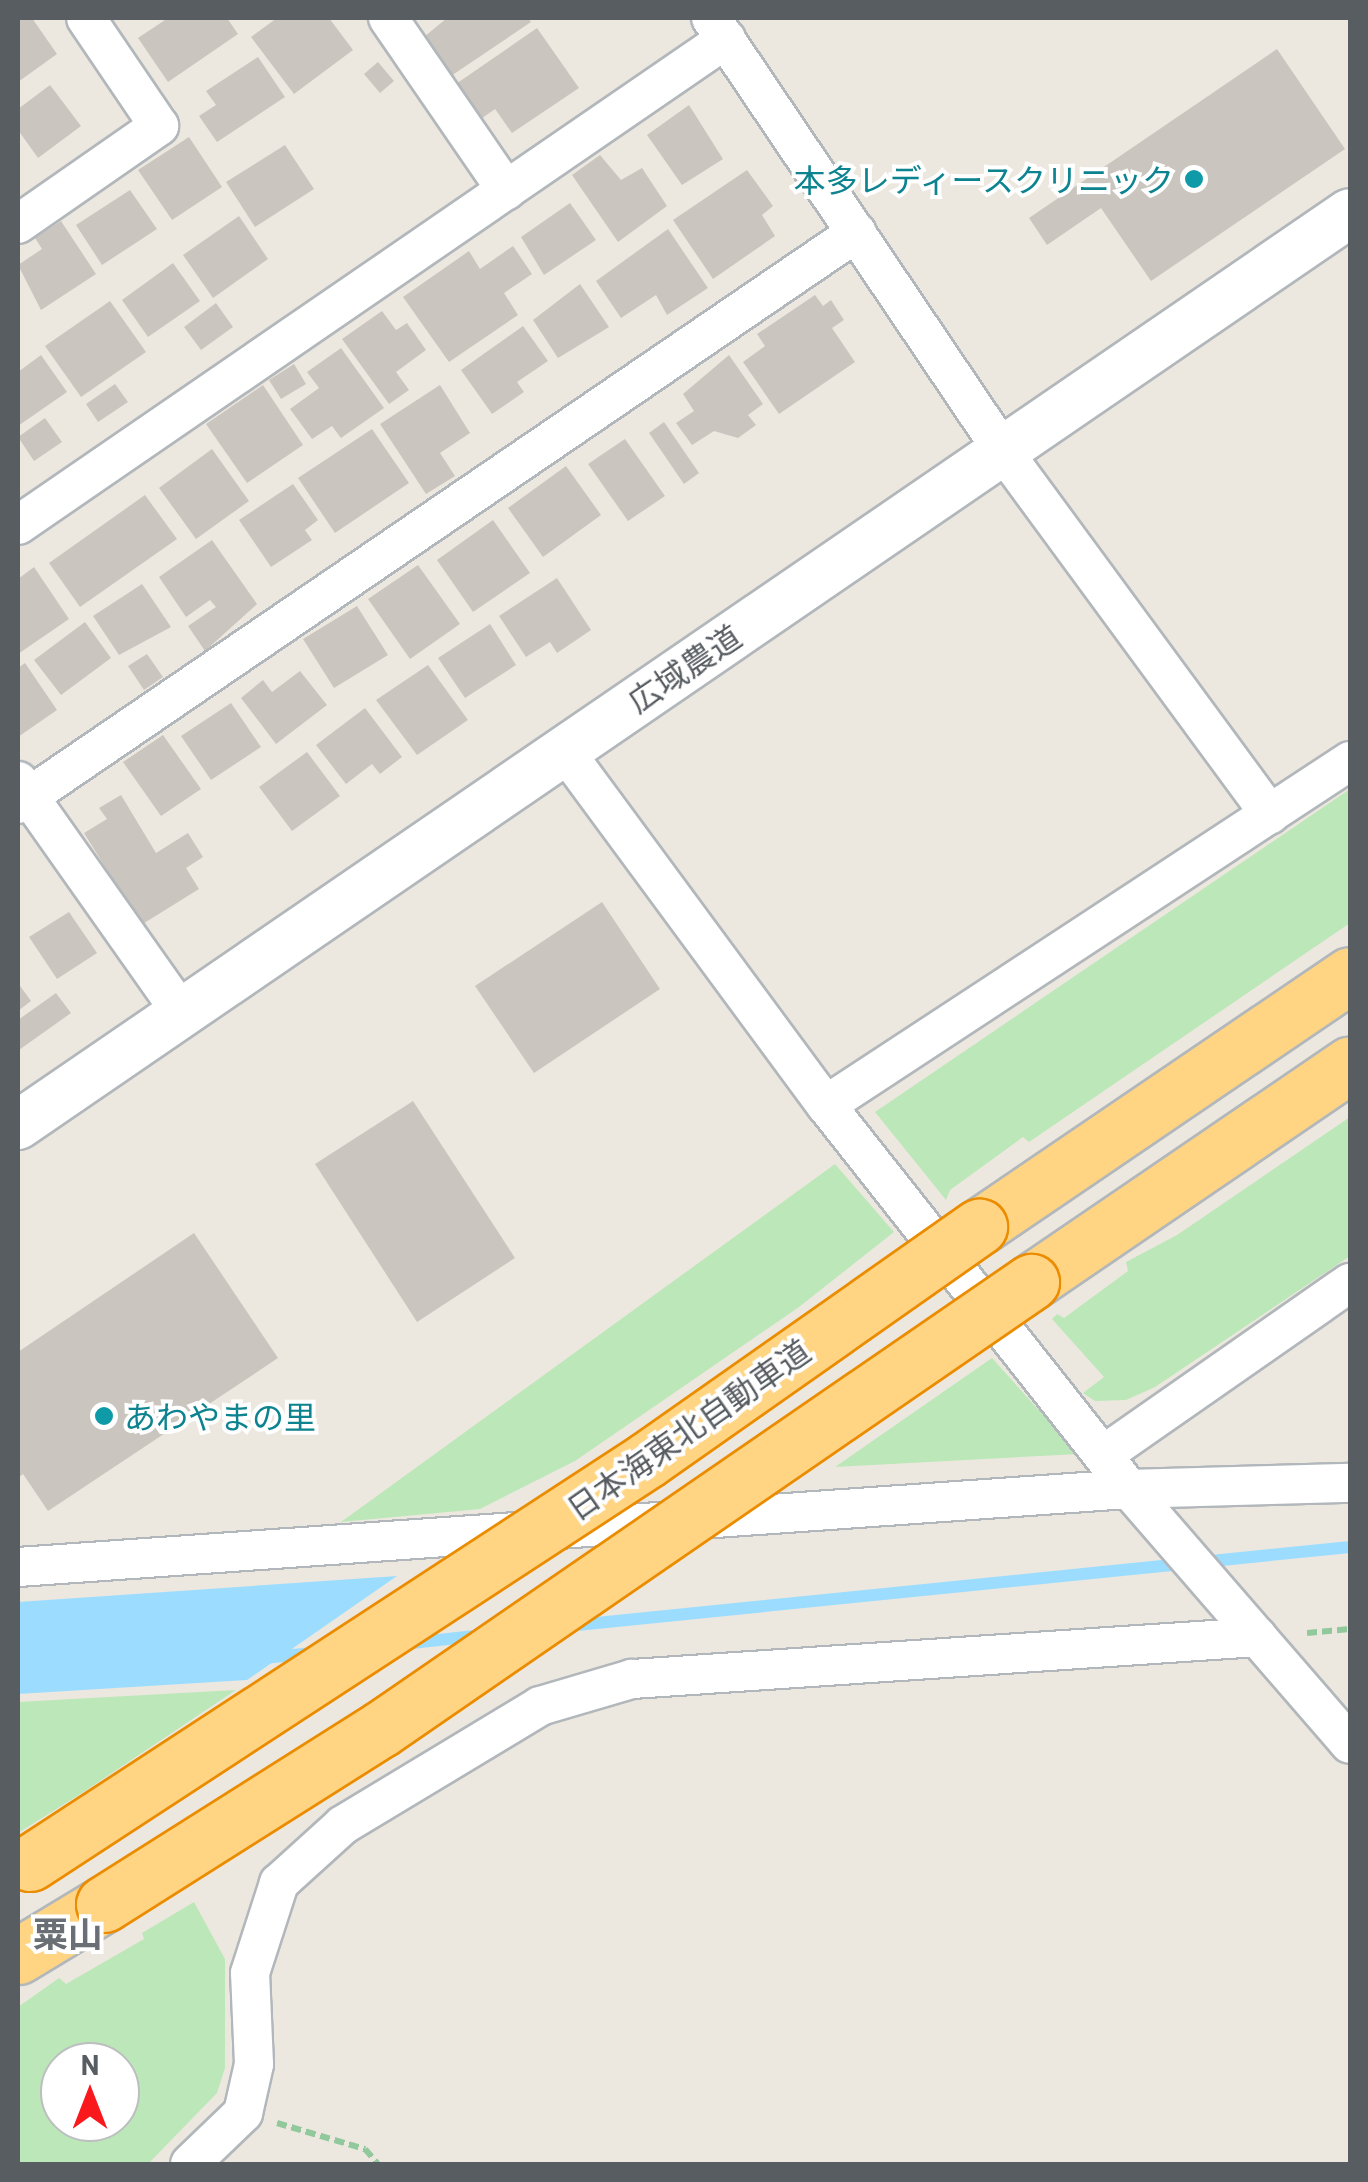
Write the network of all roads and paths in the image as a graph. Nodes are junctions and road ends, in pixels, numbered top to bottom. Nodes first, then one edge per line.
1 (86, 18) edge
2 (388, 18) edge
3 (718, 28) edge
4 (506, 190) junction
5 (1350, 213) edge
6 (18, 224) edge
7 (857, 232) junction
8 (1002, 451) junction
9 (18, 525) edge
10 (564, 750) junction
11 (1350, 762) edge
12 (21, 794) edge
13 (1270, 815) junction
14 (1350, 975) edge
15 (181, 1012) junction
16 (1350, 1064) edge
17 (826, 1105) junction
18 (18, 1125) edge
19 (1350, 1282) edge
20 (1103, 1455) junction
21 (1350, 1483) edge
22 (1140, 1503) junction
23 (18, 1567) edge
24 (1249, 1627) junction
25 (1350, 1744) edge
26 (24, 1867) edge
27 (18, 1956) edge
28 (242, 2113) junction
29 (190, 2164) edge
30 (378, 2164) edge

1 - 6 street
2 - 4 street
3 - 4 street
3 - 7 street
4 - 9 street
5 - 8 street, 広域農道
7 - 8 street
7 - 12 street
8 - 10 street, 広域農道
8 - 13 street
10 - 15 street, 広域農道
10 - 17 street
11 - 13 street
12 - 15 street
13 - 17 street
14 - 26 highway, 日本海東北自動車道, bridge
15 - 18 street, 広域農道
16 - 27 highway, bridge
17 - 20 street
19 - 20 street
20 - 22 street
21 - 22 street
22 - 23 street
22 - 24 street
24 - 25 street
24 - 28 street
28 - 29 street
28 - 30 path

